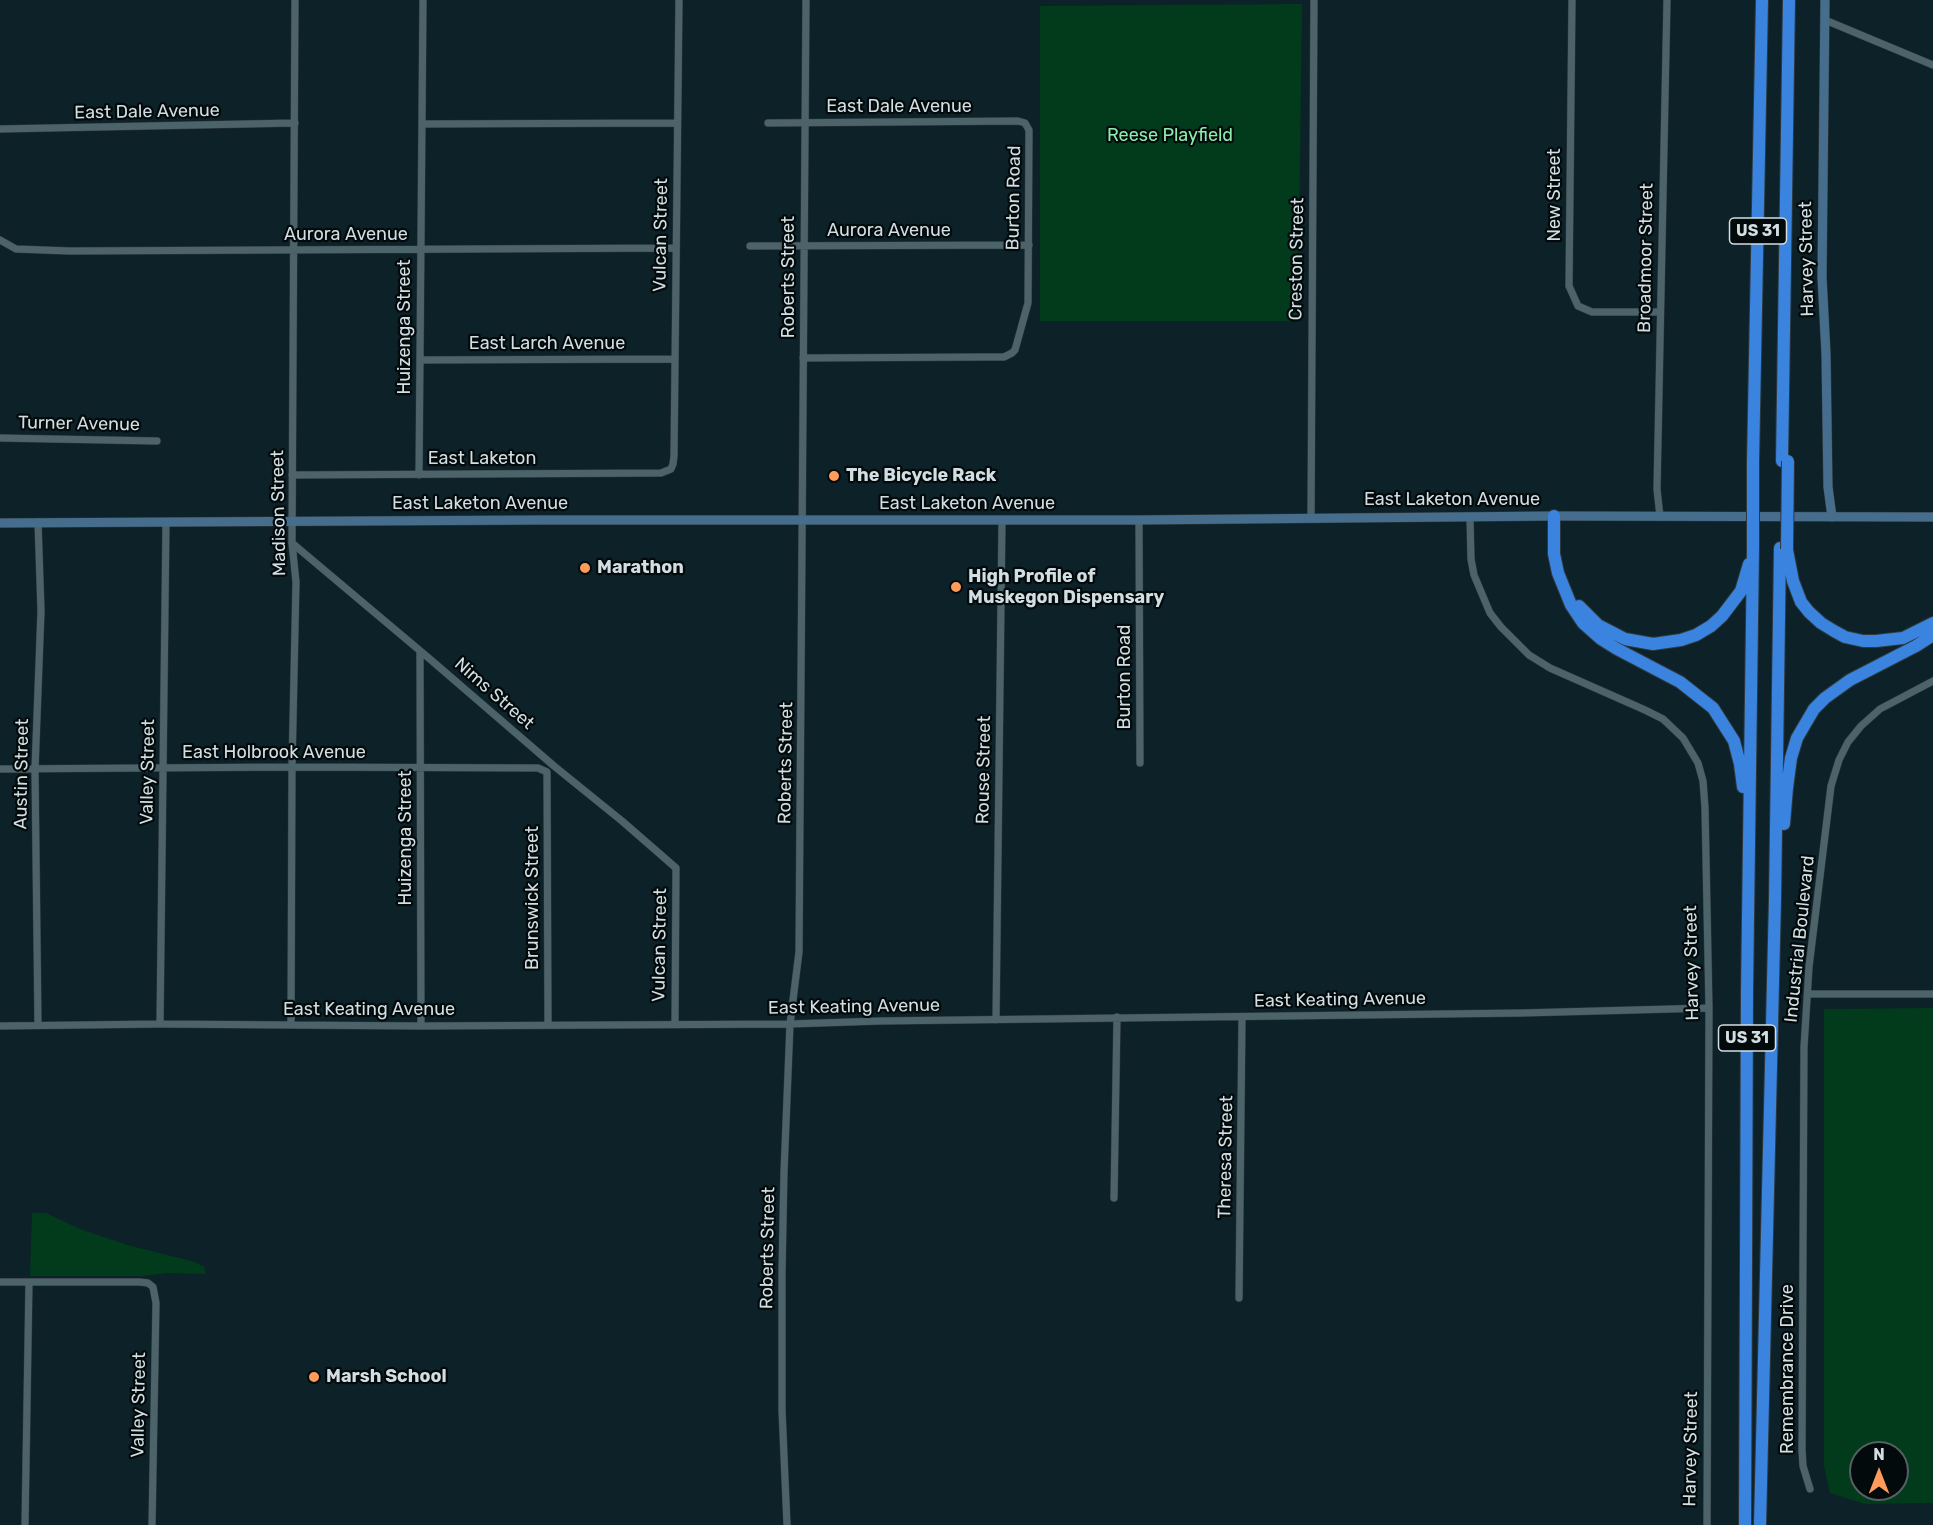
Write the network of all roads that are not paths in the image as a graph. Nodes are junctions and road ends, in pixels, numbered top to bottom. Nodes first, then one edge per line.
1 (295, 0) edge
2 (423, 0) edge
3 (679, 0) edge
4 (806, 0) edge
5 (1314, 0) edge
6 (1572, 0) edge
7 (1667, 0) edge
8 (1762, 0) edge
9 (1789, 0) edge
10 (1825, 0) edge
11 (1825, 20) junction
12 (1933, 65) edge
13 (805, 122) junction
14 (295, 123) junction
15 (676, 123) junction
16 (768, 123) dead end
17 (422, 124) junction
18 (1028, 126) joint
19 (0, 129) edge
20 (0, 240) edge
21 (1029, 245) junction
22 (750, 246) dead end
23 (804, 246) junction
24 (676, 248) junction
25 (421, 249) junction
26 (294, 250) junction
27 (1660, 312) junction
28 (803, 358) junction
29 (675, 359) junction
30 (420, 360) junction
31 (0, 438) edge
32 (157, 441) dead end
33 (671, 469) joint
34 (292, 475) junction
35 (419, 475) junction
36 (1554, 516) junction
37 (1660, 517) junction
38 (1832, 517) junction
39 (1933, 517) edge
40 (1311, 518) junction
41 (1470, 518) junction
42 (802, 520) junction
43 (1002, 520) junction
44 (1139, 520) junction
45 (292, 521) junction
46 (38, 522) junction
47 (166, 522) junction
48 (0, 523) edge
49 (292, 543) junction
50 (1784, 548) junction
51 (1753, 550) junction
52 (1933, 623) edge
53 (1933, 635) edge
54 (420, 651) junction
55 (1933, 681) edge
56 (1140, 763) dead end
57 (292, 767) junction
58 (164, 768) junction
59 (0, 769) edge
60 (35, 769) junction
61 (421, 769) junction
62 (547, 772) joint
63 (1748, 844) junction
64 (676, 868) joint
65 (1775, 899) junction
66 (1808, 994) junction
67 (1933, 994) edge
68 (1709, 1008) junction
69 (1117, 1017) junction
70 (1242, 1017) junction
71 (996, 1020) junction
72 (159, 1023) junction
73 (675, 1023) junction
74 (548, 1024) junction
75 (790, 1024) junction
76 (38, 1025) junction
77 (291, 1025) junction
78 (0, 1026) edge
79 (421, 1026) junction
80 (1114, 1198) dead end
81 (1804, 1248) joint
82 (0, 1282) edge
83 (29, 1282) junction
84 (1239, 1298) dead end
85 (1810, 1489) dead end
86 (25, 1525) edge
87 (152, 1525) edge
88 (787, 1525) edge
89 (1707, 1525) edge
90 (1745, 1525) edge
91 (1760, 1525) edge

1 - 14 street, Madison Street
2 - 17 street, Huizenga Street
3 - 15 street, Vulcan Street
4 - 13 street, Roberts Street
5 - 40 street, Creston Street
6 - 27 street, New Street
7 - 27 street, Broadmoor Street
8 - 51 highway, US 31, bridge
9 - 50 highway, US 31
10 - 11 main road, Harvey Street
11 - 12 street
11 - 38 main road, Harvey Street
13 - 16 street, East Dale Avenue
13 - 18 street, East Dale Avenue
13 - 23 street, Roberts Street
14 - 19 street, East Dale Avenue
14 - 26 street, Madison Street
15 - 17 street
15 - 24 street, Vulcan Street
17 - 25 street, Huizenga Street
18 - 21 street, Burton Road
20 - 26 street, Aurora Avenue
21 - 23 street, Aurora Avenue
21 - 28 street, Burton Road
22 - 23 street, Aurora Avenue
23 - 28 street, Roberts Street
24 - 25 street, Aurora Avenue
24 - 29 street, Vulcan Street
25 - 26 street, Aurora Avenue
25 - 30 street, Huizenga Street
26 - 34 street, Madison Street
27 - 37 street, Broadmoor Street
28 - 42 street, Roberts Street
29 - 30 street, East Larch Avenue
29 - 33 street, Vulcan Street
30 - 35 street, Huizenga Street
31 - 32 street, Turner Avenue
33 - 35 street, East Laketon
34 - 35 street, East Laketon
34 - 45 street, Madison Street
36 - 37 main road, East Laketon Avenue
36 - 41 main road, East Laketon Avenue
36 - 51 highway
36 - 63 highway
37 - 38 main road, East Laketon Avenue
38 - 39 main road, East Laketon Avenue
40 - 41 main road, East Laketon Avenue
40 - 44 main road, East Laketon Avenue
41 - 68 street, Harvey Street
42 - 43 main road, East Laketon Avenue
42 - 45 main road, East Laketon Avenue
42 - 75 street, Roberts Street
43 - 44 main road, East Laketon Avenue
43 - 71 street, Rouse Street
44 - 56 street, Burton Road
45 - 47 main road, East Laketon Avenue
45 - 49 street, Madison Street
46 - 47 main road, East Laketon Avenue
46 - 48 main road, East Laketon Avenue
46 - 60 street, Austin Street
47 - 58 street, Valley Street
49 - 54 street, Nims Street
49 - 57 street, Madison Street
50 - 52 highway
50 - 65 highway, US 31
51 - 63 highway, US 31
53 - 65 highway
54 - 61 street, Huizenga Street
54 - 64 street, Nims Street
55 - 66 street, Industrial Boulevard
57 - 58 street, East Holbrook Avenue
57 - 61 street, East Holbrook Avenue
57 - 77 street, Madison Street
58 - 60 street, East Holbrook Avenue
58 - 72 street, Valley Street
59 - 60 street, East Holbrook Avenue
60 - 76 street, Austin Street
61 - 62 street, East Holbrook Avenue
61 - 79 street, Huizenga Street
62 - 74 street, Brunswick Street
63 - 90 highway, US 31
64 - 73 street, Vulcan Street
65 - 91 highway, US 31
66 - 67 street
66 - 81 street, Industrial Boulevard
68 - 70 street, East Keating Avenue
68 - 89 street, Harvey Street
69 - 70 street, East Keating Avenue
69 - 71 street, East Keating Avenue
69 - 80 street
70 - 84 street, Theresa Street
71 - 75 street, East Keating Avenue
72 - 76 street, East Keating Avenue
72 - 77 street, East Keating Avenue
73 - 74 street, East Keating Avenue
73 - 75 street, East Keating Avenue
74 - 79 street, East Keating Avenue
75 - 88 street, Roberts Street
76 - 78 street, East Keating Avenue
77 - 79 street, East Keating Avenue
81 - 85 street, Remembrance Drive
82 - 83 street
83 - 86 street
83 - 87 street, Valley Street

